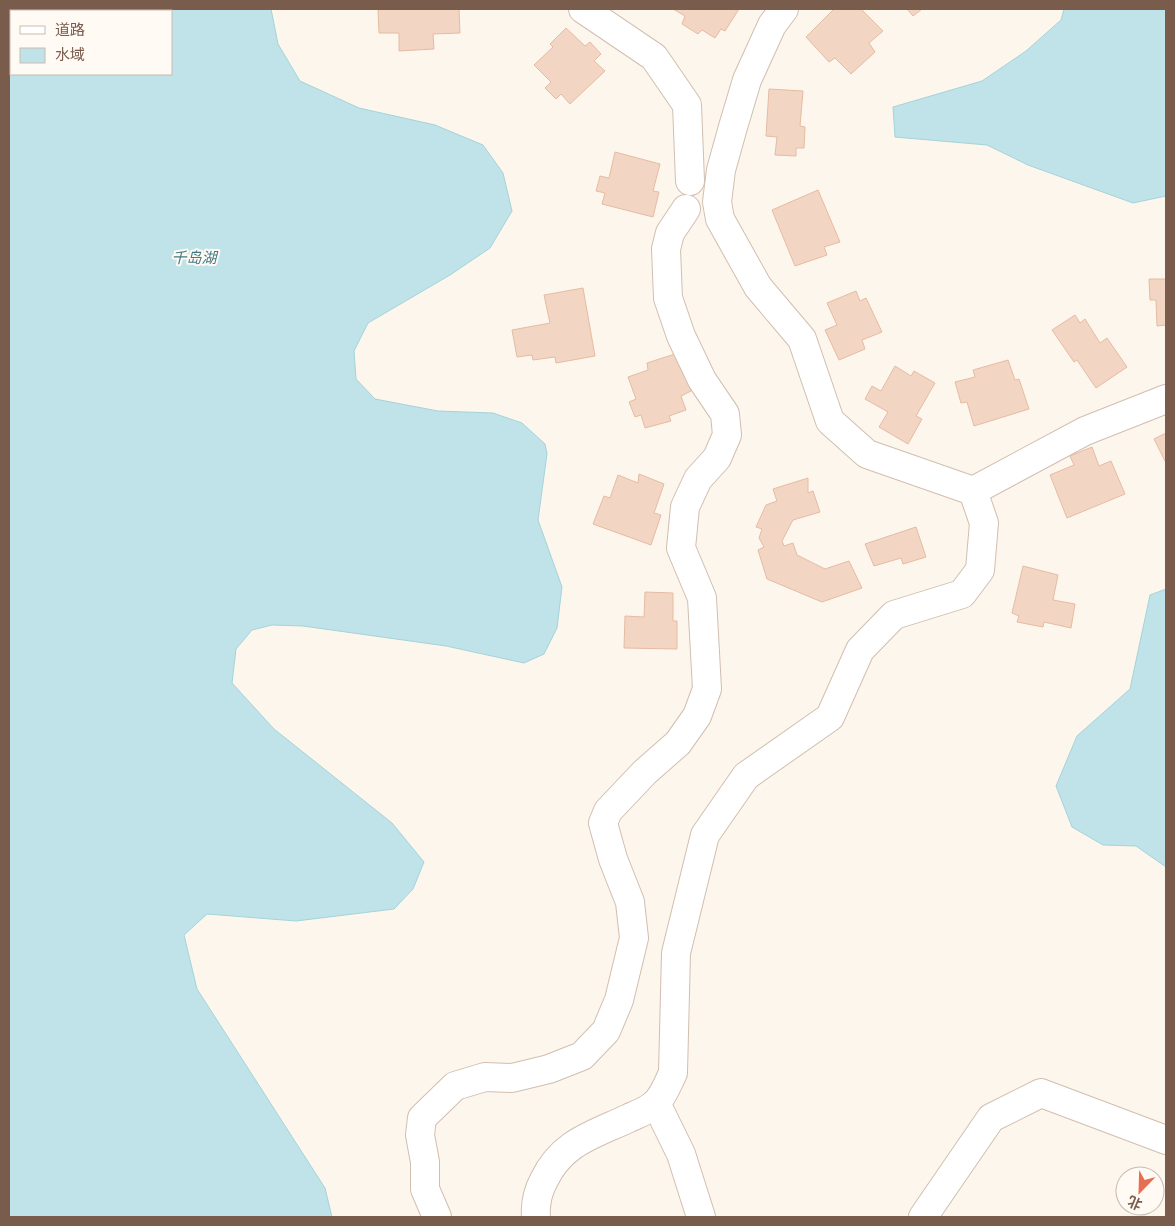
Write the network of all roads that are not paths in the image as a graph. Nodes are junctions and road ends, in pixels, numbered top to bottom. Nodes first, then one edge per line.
1 (583, 9) edge
2 (784, 9) edge
3 (690, 181) junction
4 (717, 202) junction
5 (686, 209) junction
6 (1166, 399) edge
7 (972, 491) junction
8 (656, 1103) junction
9 (1166, 1140) edge
10 (437, 1217) edge
11 (536, 1217) edge
12 (701, 1217) edge
13 (923, 1217) edge

1 - 3 street
2 - 4 street
3 - 4 street
3 - 5 street
4 - 5 street
4 - 7 street
5 - 10 street
6 - 7 street
7 - 8 street
8 - 11 street
8 - 12 street
9 - 13 street

